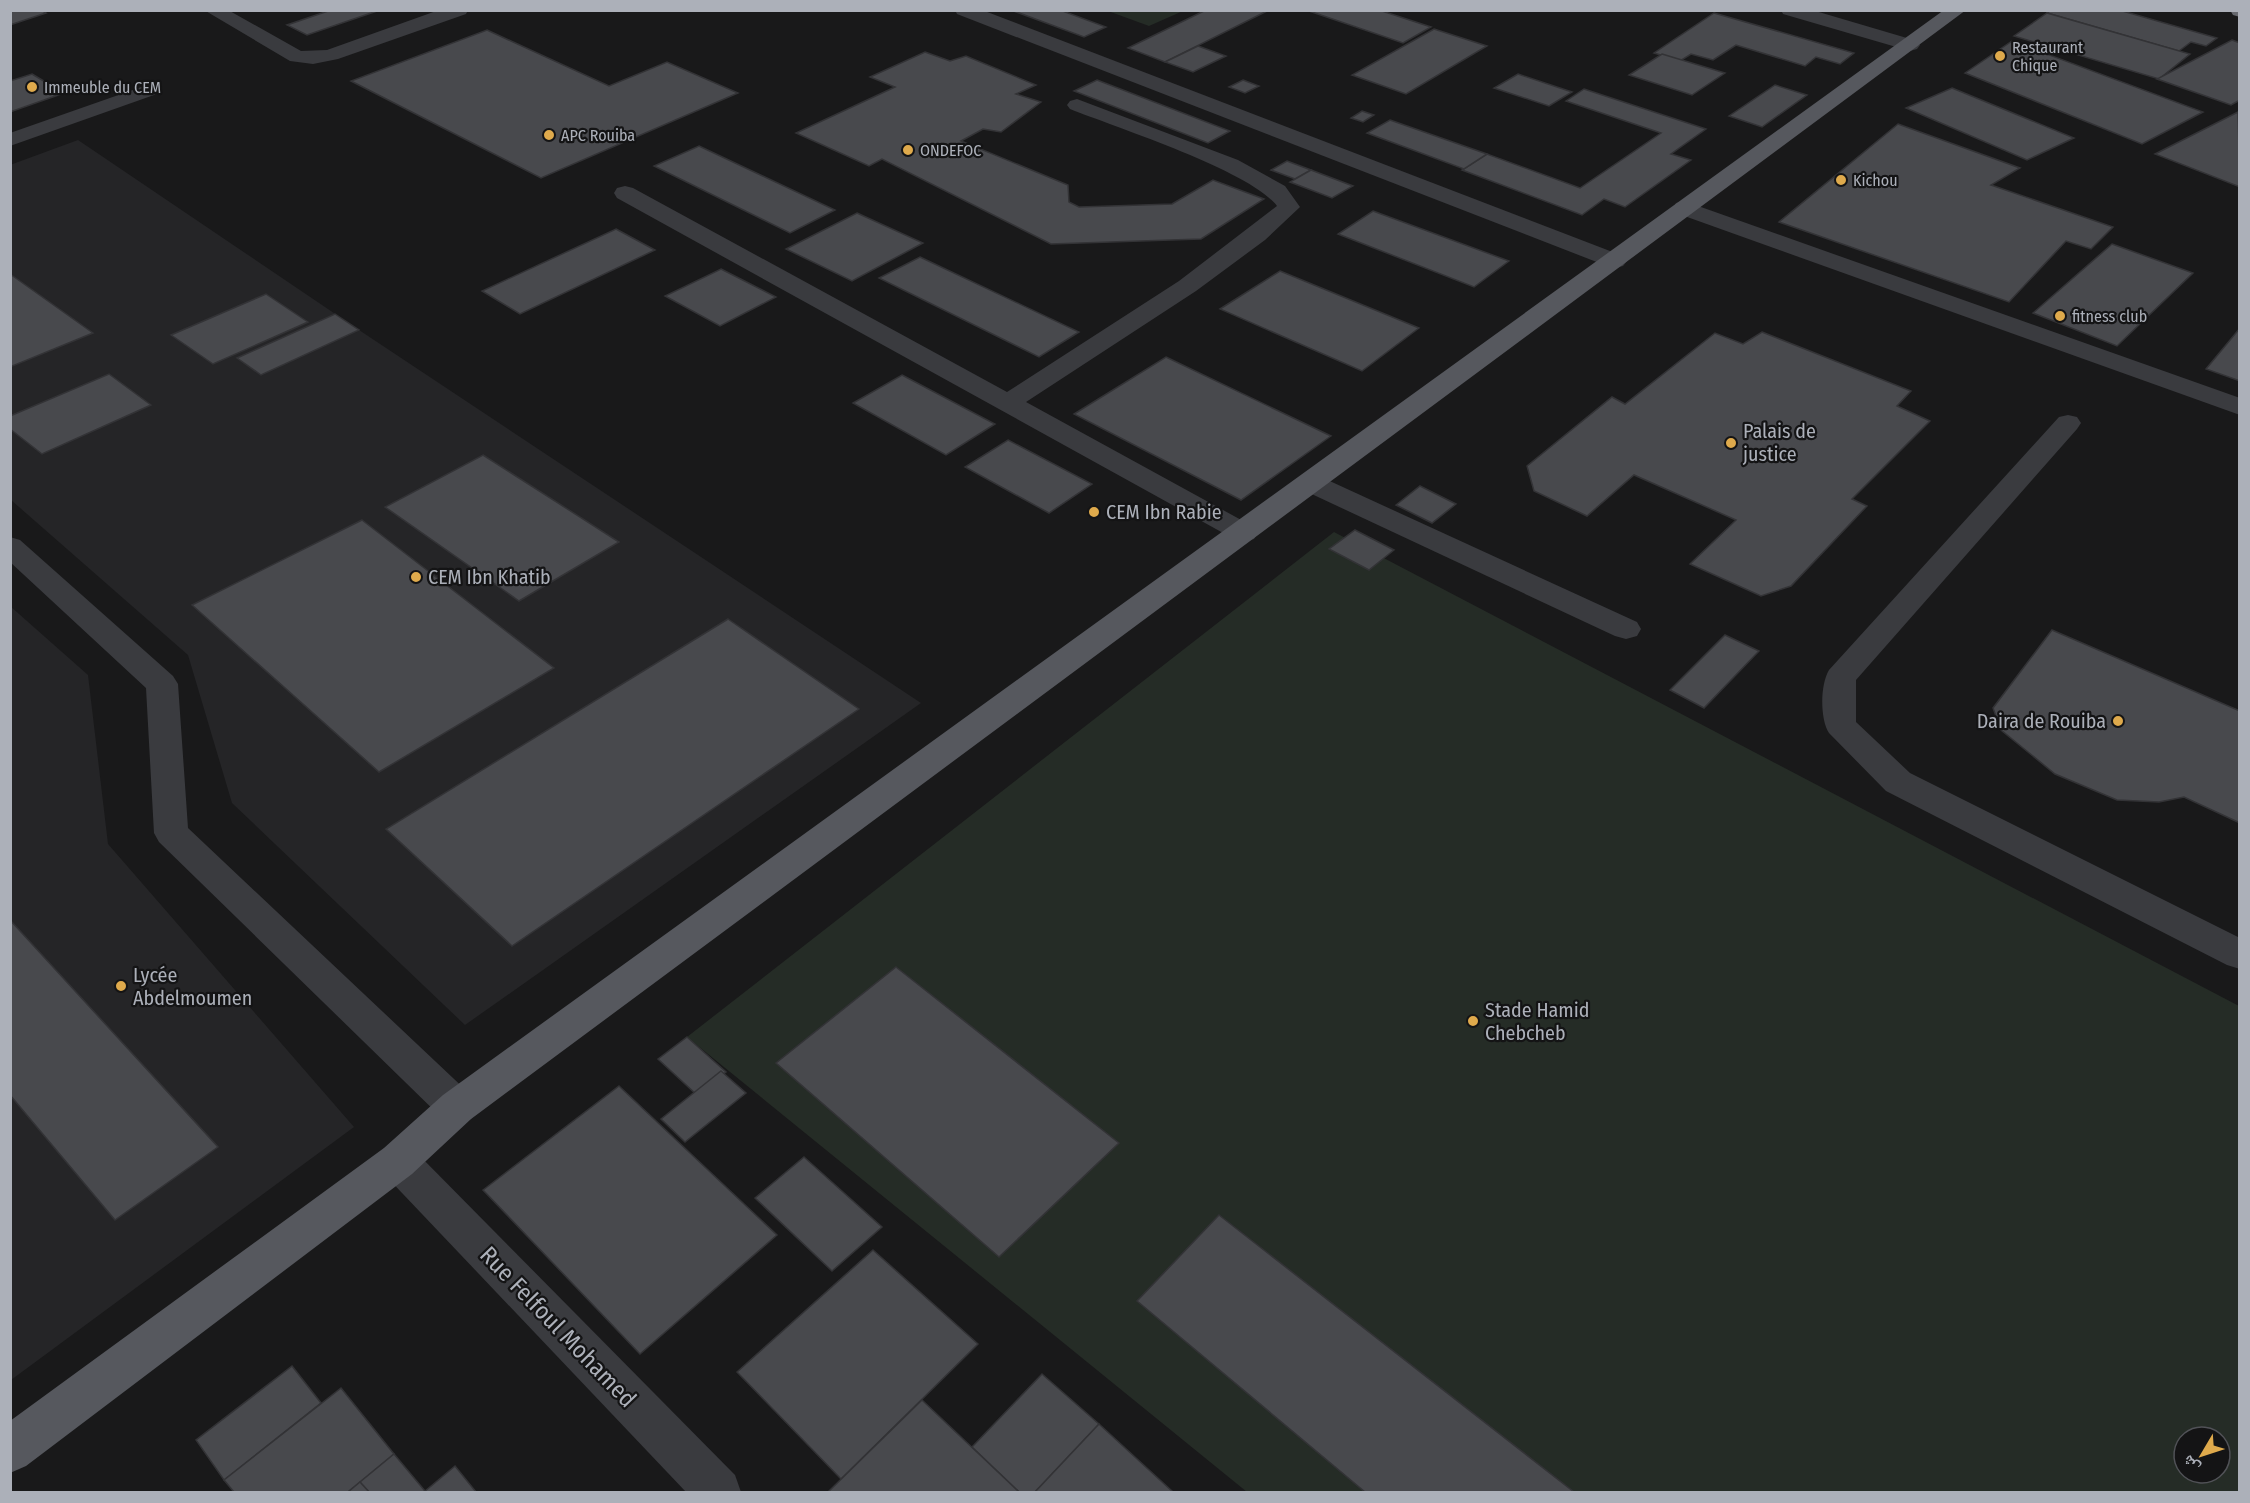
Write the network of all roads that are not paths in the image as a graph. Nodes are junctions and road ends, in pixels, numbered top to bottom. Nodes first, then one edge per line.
1 (213, 10) edge
2 (459, 10) edge
3 (964, 10) edge
4 (1790, 10) edge
5 (1957, 10) edge
6 (1828, 15) edge
7 (1910, 45) junction
8 (147, 91) dead end
9 (1077, 105) dead end
10 (10, 140) edge
11 (625, 193) dead end
12 (1684, 208) junction
13 (1615, 261) junction
14 (1007, 403) junction
15 (2240, 407) edge
16 (2068, 423) dead end
17 (1311, 483) junction
18 (1244, 532) junction
19 (10, 546) edge
20 (1626, 629) dead end
21 (2240, 955) edge
22 (457, 1107) junction
23 (398, 1161) junction
24 (10, 1450) edge
25 (718, 1492) edge

1 - 2 street
3 - 13 street
4 - 6 street
5 - 7 main road
6 - 7 street
7 - 12 main road
8 - 10 street
9 - 14 street
11 - 14 street
12 - 13 main road
12 - 15 street
13 - 17 main road
14 - 18 street
16 - 21 street
17 - 18 main road
17 - 20 street
18 - 22 main road
19 - 22 street
22 - 23 main road
23 - 24 main road
23 - 25 street, Rue Felfoul Mohamed

